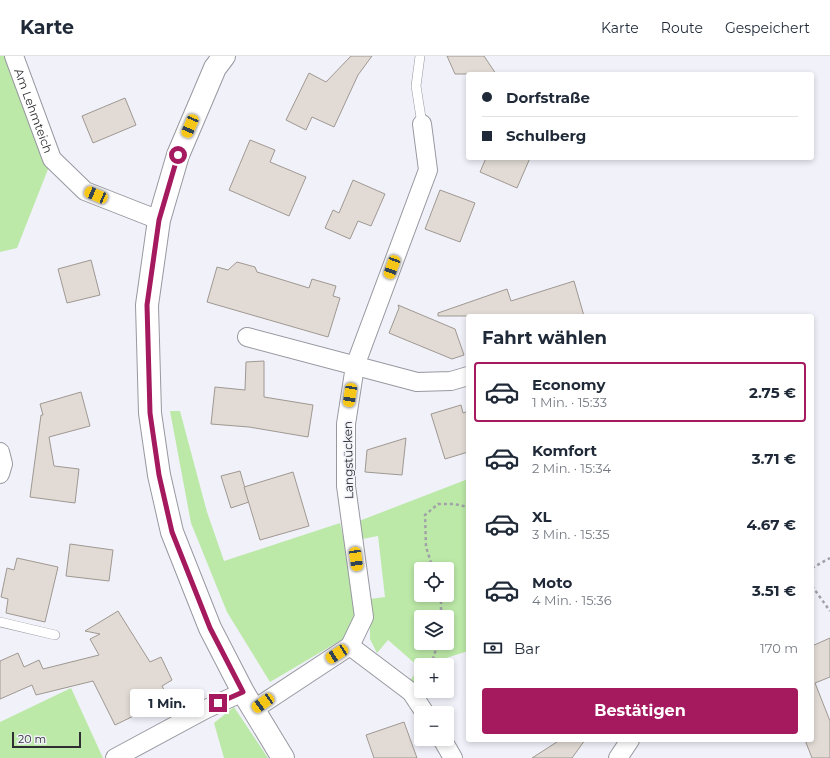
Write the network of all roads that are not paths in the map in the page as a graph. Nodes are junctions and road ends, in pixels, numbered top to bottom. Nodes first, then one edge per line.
1 (14, 56) edge
2 (224, 56) edge
3 (420, 56) edge
4 (422, 124) joint
5 (159, 220) junction
6 (247, 337) dead end
7 (355, 366) junction
8 (466, 376) edge
9 (0, 452) edge
10 (0, 474) edge
11 (0, 622) edge
12 (55, 635) dead end
13 (350, 646) junction
14 (248, 701) junction
15 (420, 706) edge
16 (629, 742) edge
17 (446, 746) edge
18 (115, 758) edge
19 (283, 758) edge
20 (453, 758) edge
21 (618, 758) edge

1 - 5 street, Am Lehmteich
2 - 5 street
3 - 4 lane
4 - 7 street, Langstücken
5 - 14 street
6 - 7 street
7 - 8 street
7 - 13 street, Langstücken
9 - 10 street
11 - 12 lane
13 - 14 street
13 - 15 street
14 - 18 street
14 - 19 street
16 - 21 street
17 - 20 street

